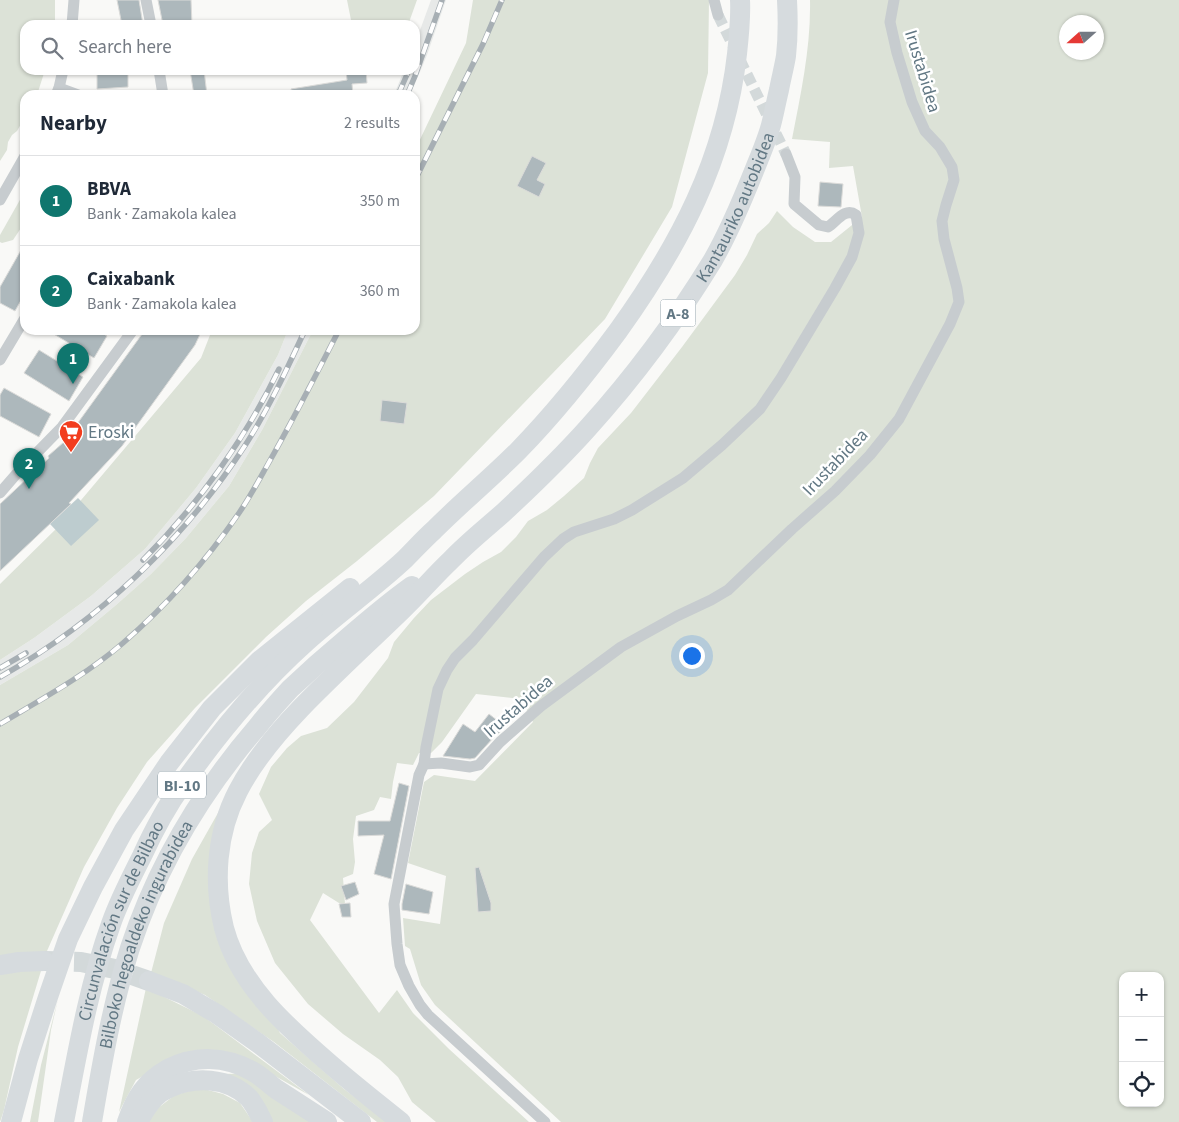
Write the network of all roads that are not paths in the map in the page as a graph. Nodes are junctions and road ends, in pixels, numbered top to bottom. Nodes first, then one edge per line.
1 (74, 0) edge
2 (146, 0) edge
3 (714, 0) edge
4 (740, 0) edge
5 (787, 0) edge
6 (894, 0) edge
7 (718, 14) tunnel mouth
8 (72, 20) edge
9 (150, 20) edge
10 (62, 75) edge
11 (160, 75) edge
12 (57, 90) edge
13 (162, 90) edge
14 (786, 154) tunnel mouth
15 (20, 165) edge
16 (0, 200) edge
17 (20, 326) edge
18 (129, 335) edge
19 (0, 360) edge
20 (1, 491) edge
21 (433, 530) junction
22 (451, 560) junction
23 (424, 764) junction
24 (44, 961) tunnel mouth
25 (0, 965) edge
26 (150, 981) tunnel mouth
27 (119, 986) junction
28 (48, 997) junction
29 (399, 1120) edge
30 (11, 1122) edge
31 (22, 1122) edge
32 (64, 1122) edge
33 (92, 1122) edge
34 (102, 1122) edge
35 (127, 1122) edge
36 (138, 1122) edge
37 (263, 1122) edge
38 (327, 1122) edge
39 (361, 1122) edge
40 (545, 1122) edge

1 - 8 street
2 - 9 street
3 - 7 street
4 - 21 highway, Kantauriko autobidea / A-8
5 - 22 highway, Kantauriko autobidea / A-8
6 - 23 street, Irustabidea
10 - 12 street
11 - 13 street
14 - 23 street
15 - 16 street
17 - 19 street
18 - 20 street
21 - 28 highway
21 - 32 highway, Circunvalación sur de Bilbao / BI-10
22 - 27 highway, Bilboko hegoaldeko ingurabidea / BI-10
22 - 29 highway
23 - 40 street
24 - 25 highway
26 - 39 highway
27 - 33 highway, Bilboko hegoaldeko ingurabidea / BI-10
27 - 34 highway
28 - 30 highway
28 - 31 highway
35 - 38 highway
36 - 37 highway

